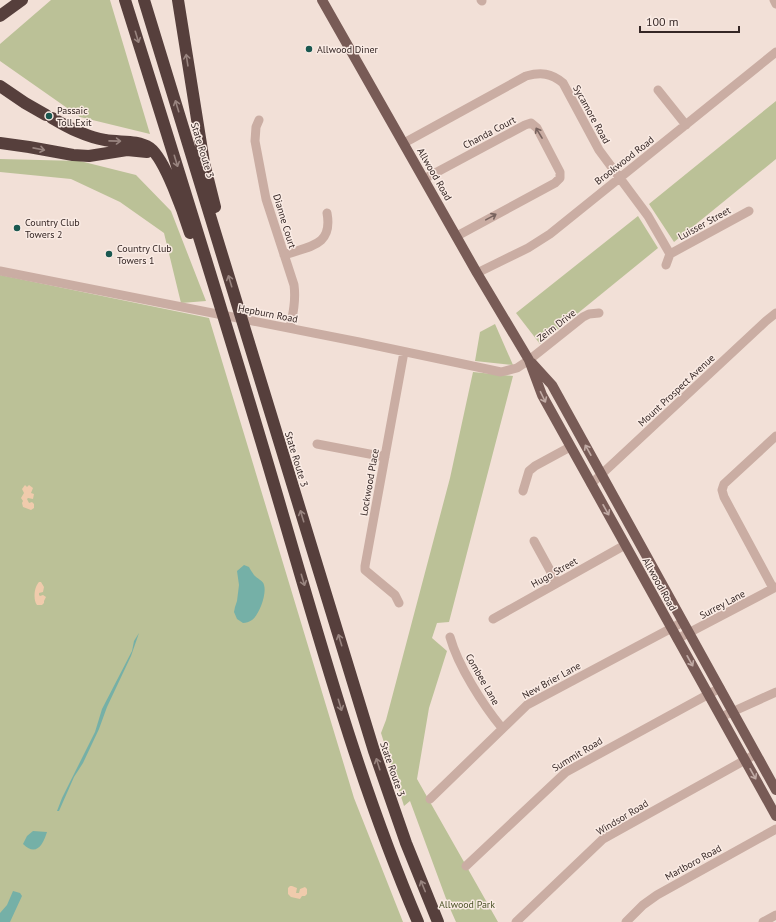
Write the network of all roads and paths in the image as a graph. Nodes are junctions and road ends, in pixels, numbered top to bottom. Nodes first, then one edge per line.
1 (22, 0) edge
2 (125, 0) edge
3 (144, 0) edge
4 (178, 0) edge
5 (322, 0) edge
6 (774, 0) edge
7 (776, 4) edge
8 (0, 16) edge
9 (776, 52) edge
10 (0, 86) edge
11 (658, 90) dead end
12 (259, 120) dead end
13 (686, 125) junction
14 (0, 143) edge
15 (404, 143) junction
16 (160, 161) junction
17 (424, 178) junction
18 (620, 178) junction
19 (749, 211) dead end
20 (327, 213) dead end
21 (457, 236) junction
22 (670, 254) junction
23 (284, 255) junction
24 (225, 264) junction
25 (666, 264) dead end
26 (0, 271) edge
27 (477, 273) junction
28 (599, 313) dead end
29 (776, 313) edge
30 (290, 328) junction
31 (404, 352) junction
32 (529, 360) junction
33 (776, 436) edge
34 (317, 444) dead end
35 (570, 447) junction
36 (386, 457) junction
37 (601, 474) junction
38 (591, 484) junction
39 (523, 491) dead end
40 (534, 541) dead end
41 (625, 545) junction
42 (298, 564) junction
43 (557, 583) junction
44 (774, 588) edge
45 (399, 603) dead end
46 (493, 619) dead end
47 (683, 622) junction
48 (672, 629) junction
49 (689, 634) junction
50 (450, 637) dead end
51 (678, 639) junction
52 (720, 688) junction
53 (776, 692) edge
54 (708, 694) junction
55 (732, 712) junction
56 (721, 717) junction
57 (502, 728) junction
58 (756, 754) junction
59 (745, 760) junction
60 (776, 790) edge
61 (430, 799) dead end
62 (776, 816) edge
63 (776, 829) edge
64 (466, 866) dead end
65 (776, 915) edge
66 (418, 922) edge
67 (438, 922) edge
68 (516, 922) edge
69 (626, 922) edge
70 (763, 922) edge

1 - 8 highway
2 -> 42 highway
24 -> 3 highway, State Route 3
24 -> 4 highway
5 - 15 main road, Allwood Road
6 - 7 street
9 - 13 street, Brookwood Road
10 -> 16 highway
11 - 13 street
12 - 23 street, Dianne Court
13 - 18 street, Brookwood Road
14 -> 16 highway
15 - 17 main road, Allwood Road
15 - 18 street, Sycamore Road
16 - 42 highway
17 - 21 main road, Allwood Road
21 -> 17 street, Chanda Court
18 - 22 street, Sycamore Road
18 - 27 street, Brookwood Road
19 - 22 street, Luisser Street
20 - 23 street
21 - 27 main road, Allwood Road
22 - 25 street
23 - 30 street, Dianne Court
67 -> 24 highway, State Route 3
26 - 30 street, Hepburn Road
27 - 32 main road, Allwood Road
28 - 32 street, Zeim Drive
29 - 37 street, Mount Prospect Avenue
30 - 31 street, Hepburn Road
31 - 32 street, Hepburn Road
31 - 36 street, Lockwood Place
32 -> 35 main road, Allwood Road
37 -> 32 main road, Allwood Road
33 - 44 street
34 - 36 street
35 - 38 main road, Allwood Road
35 - 39 street
36 - 45 street, Lockwood Place
37 - 38 street, Mount Prospect Avenue
37 - 47 main road, Allwood Road
38 -> 41 main road, Allwood Road
40 - 43 street
41 - 43 street, Hugo Street
41 - 48 main road, Allwood Road
42 -> 66 highway
43 - 46 street, Hugo Street
44 - 49 street, Surrey Lane
47 - 48 street, New Brier Lane
47 - 49 main road, Allwood Road
48 - 51 main road, Allwood Road
48 - 57 street, New Brier Lane
49 - 51 street, Surrey Lane
49 - 52 main road, Allwood Road
50 - 57 street, Combee Lane
51 -> 54 main road, Allwood Road
52 - 54 street, Summit Road
52 - 55 main road, Allwood Road
53 - 55 street
54 - 56 main road, Allwood Road
54 - 64 street, Summit Road
55 - 56 street
55 - 58 main road, Allwood Road
56 - 59 main road, Allwood Road
57 - 61 street, New Brier Lane
58 - 59 street, Windsor Road
58 - 60 main road, Allwood Road
59 -> 62 main road, Allwood Road
59 - 68 street, Windsor Road
63 - 69 street, Marlboro Road
65 - 70 street

